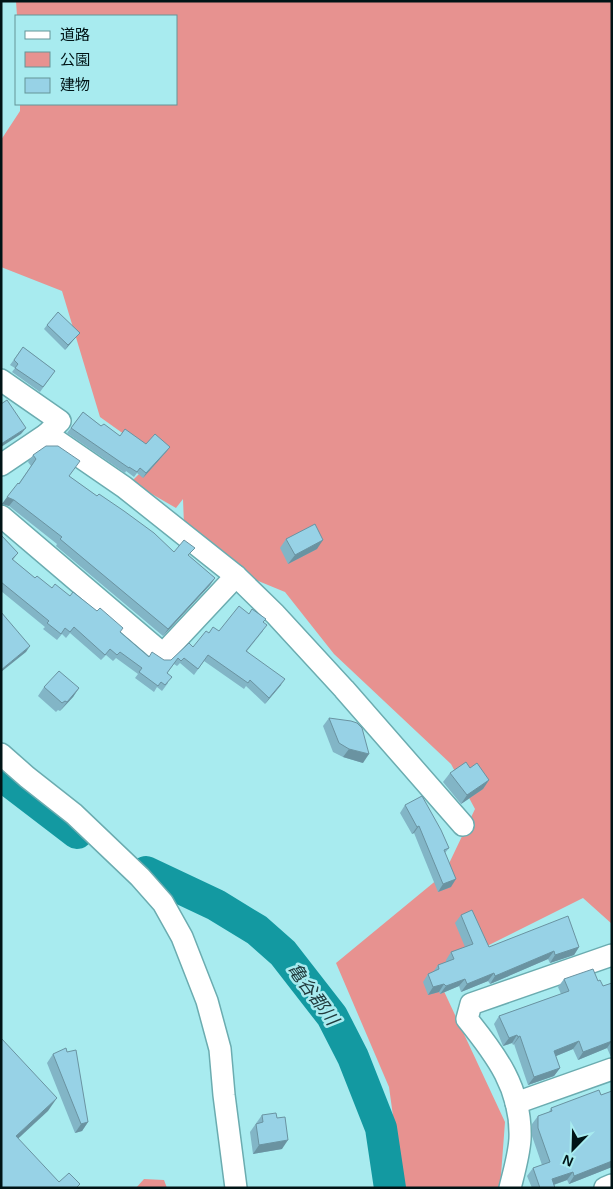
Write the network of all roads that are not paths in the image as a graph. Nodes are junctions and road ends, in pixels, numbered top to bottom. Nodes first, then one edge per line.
1 (1, 380) edge
2 (47, 434) junction
3 (1, 465) edge
4 (1, 516) edge
5 (236, 576) junction
6 (1, 754) edge
7 (463, 825) dead end
8 (612, 937) edge
9 (612, 942) edge
10 (612, 955) edge
11 (612, 1069) edge
12 (516, 1103) junction
13 (612, 1185) edge
14 (236, 1188) edge
15 (510, 1188) edge
16 (605, 1188) edge

1 - 2 street
2 - 3 street
2 - 5 street
4 - 5 street
5 - 7 street
6 - 14 street
8 - 9 street
10 - 12 street
11 - 12 street
12 - 15 street
13 - 16 street

